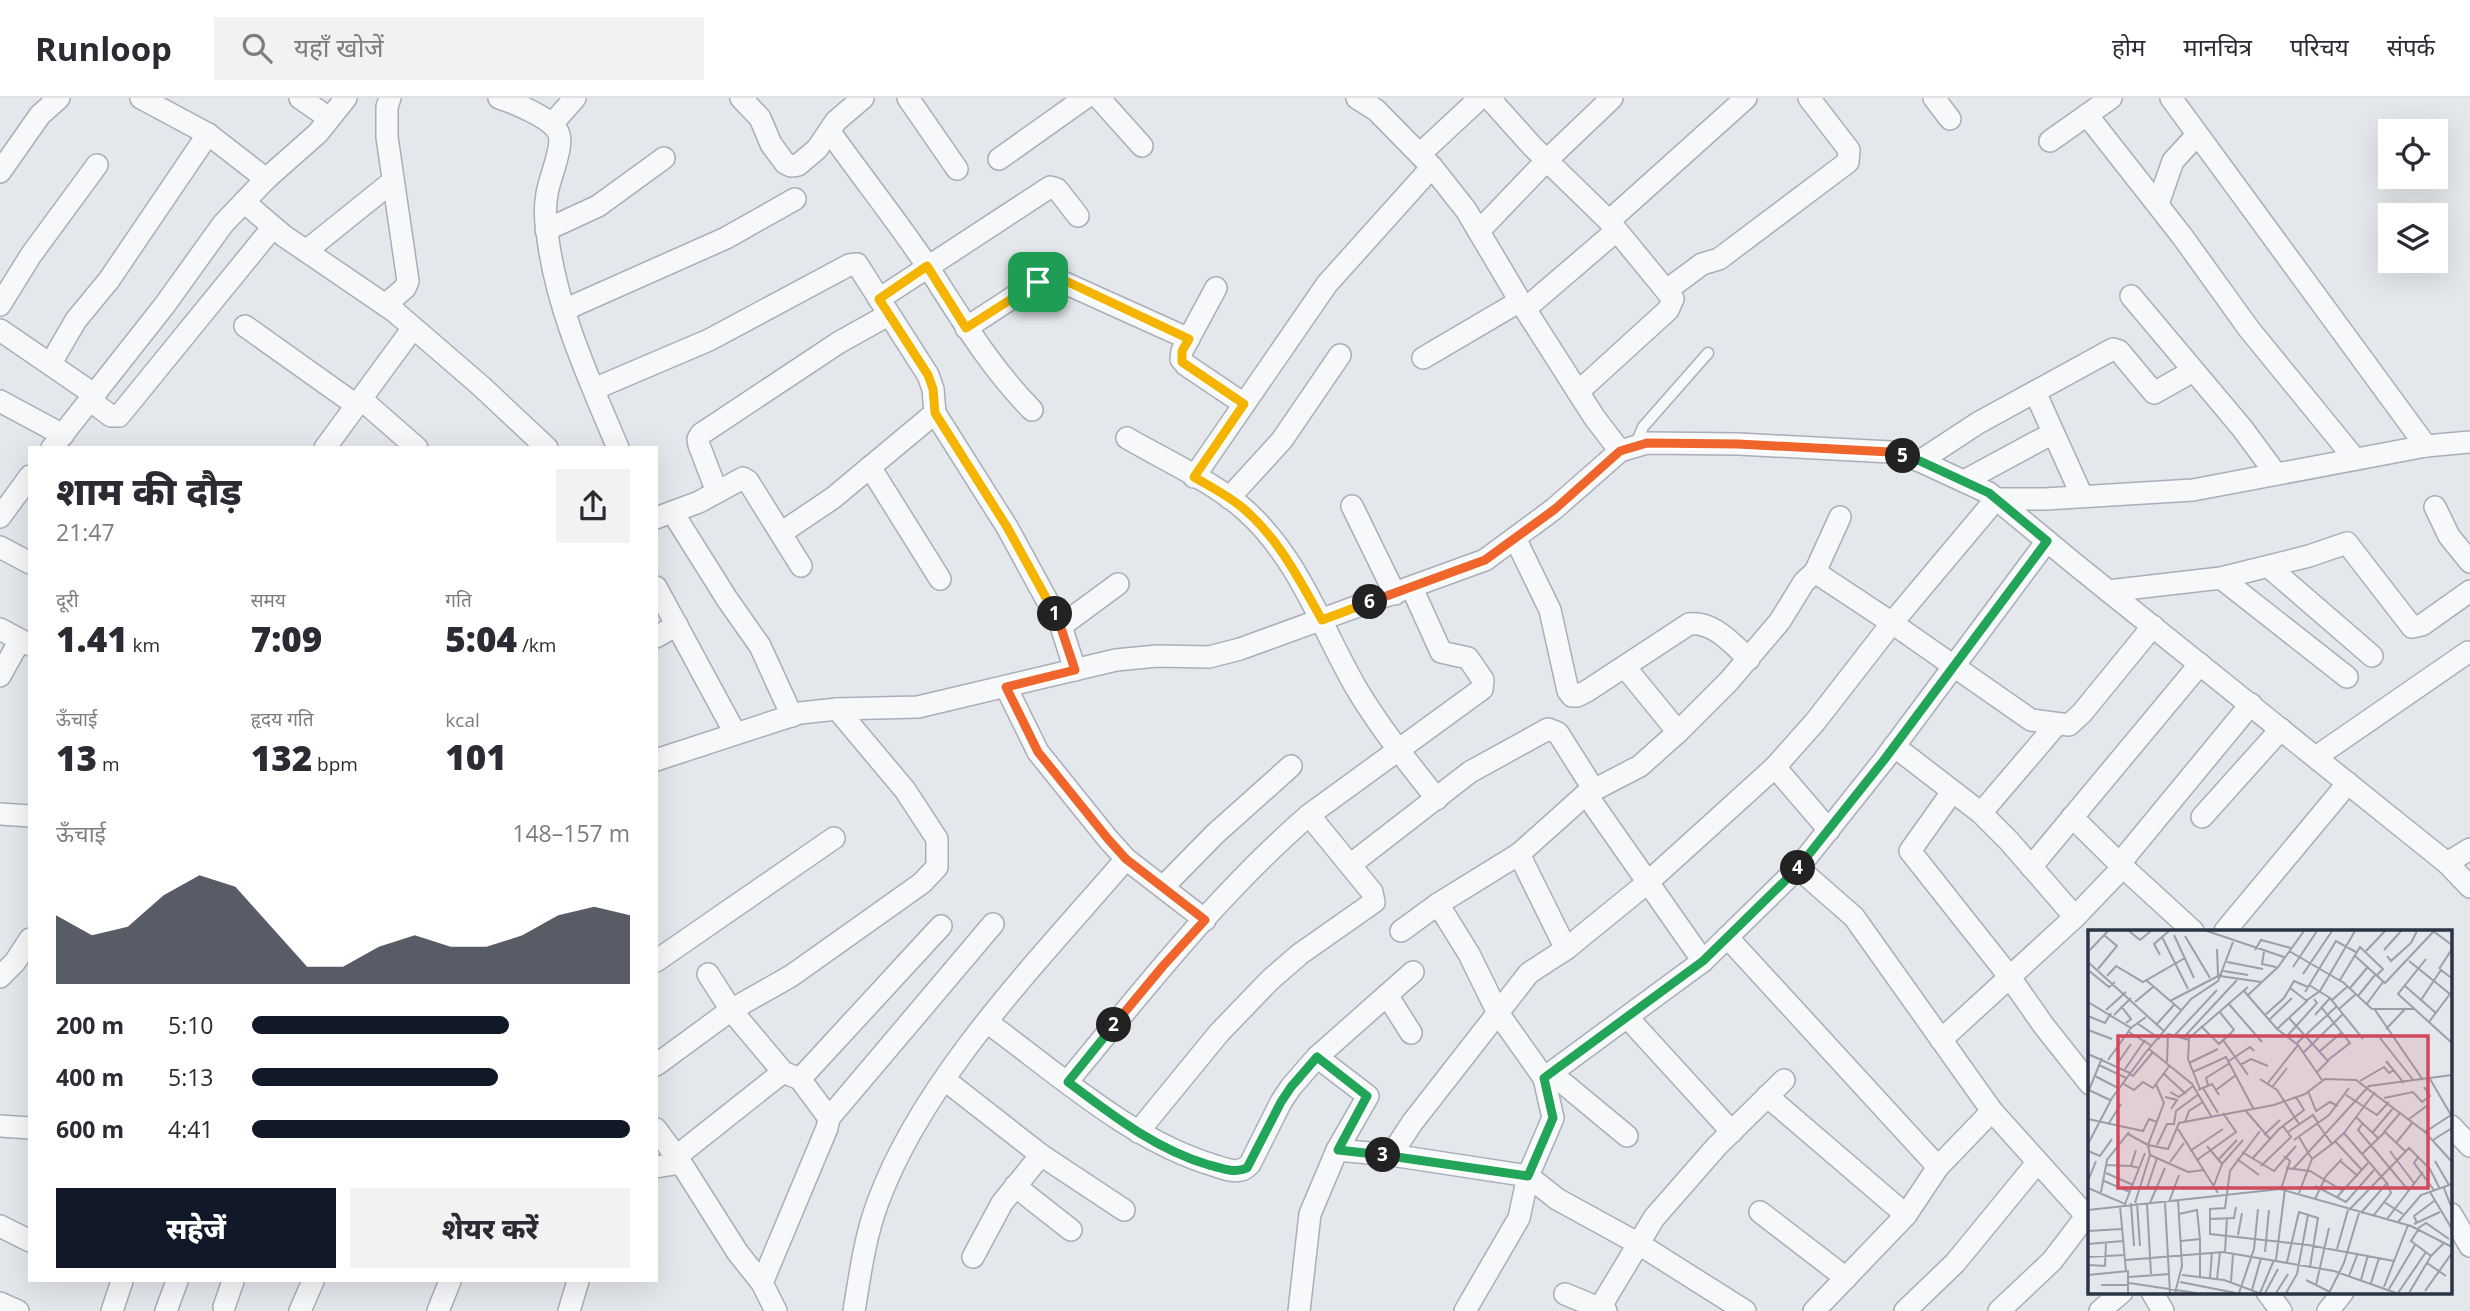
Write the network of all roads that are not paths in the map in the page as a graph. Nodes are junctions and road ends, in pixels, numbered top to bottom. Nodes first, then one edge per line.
1 (59, 98) edge
2 (141, 98) edge
3 (300, 98) edge
4 (346, 98) edge
5 (390, 98) edge
6 (499, 98) edge
7 (575, 98) edge
8 (741, 98) edge
9 (863, 98) edge
10 (908, 98) edge
11 (1085, 98) edge
12 (1099, 98) edge
13 (1357, 98) edge
14 (1480, 98) edge
15 (1489, 98) edge
16 (1612, 98) edge
17 (1746, 98) edge
18 (1809, 98) edge
19 (1934, 98) edge
20 (2111, 98) edge
21 (2171, 98) edge
22 (524, 102) edge
23 (2087, 115) junction
24 (329, 118) junction
25 (1950, 119) dead end
26 (552, 124) junction
27 (830, 132) junction
28 (208, 134) junction
29 (2197, 135) junction
30 (2050, 141) dead end
31 (1142, 146) dead end
32 (663, 158) dead end
33 (999, 159) dead end
34 (1547, 160) junction
35 (1426, 161) junction
36 (97, 165) dead end
37 (957, 169) dead end
38 (0, 172) edge
39 (266, 179) junction
40 (393, 181) junction
41 (795, 200) dead end
42 (244, 202) junction
43 (2158, 204) junction
44 (1078, 216) dead end
45 (273, 226) junction
46 (1612, 226) junction
47 (546, 230) junction
48 (1479, 231) junction
49 (306, 251) junction
50 (927, 266) junction
51 (1216, 288) dead end
52 (1667, 290) junction
53 (2131, 296) dead end
54 (0, 305) edge
55 (385, 305) junction
56 (1522, 305) junction
57 (883, 307) junction
58 (564, 310) junction
59 (245, 326) dead end
60 (413, 328) junction
61 (966, 328) junction
62 (0, 330) edge
63 (1189, 339) junction
64 (1708, 353) dead end
65 (1340, 355) dead end
66 (1423, 358) dead end
67 (51, 363) junction
68 (2193, 370) junction
69 (594, 389) junction
70 (1578, 392) junction
71 (2035, 392) junction
72 (93, 398) junction
73 (0, 401) edge
74 (359, 402) junction
75 (1244, 404) junction
76 (1032, 410) dead end
77 (935, 413) junction
78 (2053, 433) junction
79 (1127, 438) dead end
80 (58, 441) edge
81 (2470, 442) edge
82 (326, 446) edge
83 (414, 446) edge
84 (545, 446) edge
85 (617, 446) edge
86 (2426, 446) junction
87 (1628, 449) junction
88 (2355, 459) junction
89 (1920, 461) junction
90 (870, 467) junction
91 (2276, 474) junction
92 (1194, 477) junction
93 (28, 479) edge
94 (1965, 481) junction
95 (717, 492) junction
96 (2082, 496) junction
97 (1229, 498) junction
98 (1996, 499) junction
99 (1352, 506) dead end
100 (2435, 507) dead end
101 (665, 516) edge
102 (0, 517) edge
103 (1840, 517) dead end
104 (781, 533) junction
105 (1515, 538) junction
106 (2047, 541) junction
107 (0, 547) edge
108 (28, 562) edge
109 (2470, 562) edge
110 (801, 566) dead end
111 (2269, 567) junction
112 (1815, 572) junction
113 (2221, 578) junction
114 (940, 579) dead end
115 (1118, 584) dead end
116 (658, 591) edge
117 (1403, 591) junction
118 (2108, 591) junction
119 (2470, 591) edge
120 (1322, 620) junction
121 (1892, 623) junction
122 (677, 625) junction
123 (1060, 625) junction
124 (2153, 626) junction
125 (0, 628) edge
126 (658, 636) edge
127 (25, 643) edge
128 (2468, 652) dead end
129 (2372, 656) dead end
130 (1749, 659) junction
131 (2200, 664) junction
132 (1955, 666) junction
133 (1625, 667) junction
134 (1075, 670) junction
135 (0, 676) edge
136 (2347, 677) dead end
137 (1006, 687) junction
138 (2251, 704) junction
139 (837, 709) junction
140 (792, 716) junction
141 (2057, 724) junction
142 (2281, 729) junction
143 (1678, 732) junction
144 (735, 733) junction
145 (1894, 746) junction
146 (1397, 749) junction
147 (2316, 757) junction
148 (658, 759) edge
149 (1291, 766) dead end
150 (1775, 767) junction
151 (2348, 783) junction
152 (1590, 792) junction
153 (1952, 792) junction
154 (1437, 799) junction
155 (1981, 813) junction
156 (0, 814) edge
157 (1309, 815) junction
158 (28, 816) edge
159 (2072, 817) junction
160 (2202, 817) dead end
161 (1829, 830) junction
162 (834, 838) dead end
163 (2470, 849) edge
164 (1519, 853) junction
165 (1126, 859) junction
166 (2447, 863) junction
167 (1350, 865) junction
168 (2122, 865) junction
169 (2031, 867) junction
170 (1798, 868) junction
171 (1647, 883) junction
172 (1163, 887) junction
173 (2470, 887) edge
174 (1438, 904) junction
175 (2075, 917) junction
176 (1205, 920) junction
177 (993, 924) dead end
178 (941, 926) dead end
179 (2192, 930) edge
180 (2226, 930) edge
181 (1401, 931) dead end
182 (1727, 938) junction
183 (28, 947) edge
184 (1566, 949) junction
185 (658, 960) edge
186 (1703, 961) junction
187 (23, 966) edge
188 (1413, 972) dead end
189 (708, 974) dead end
190 (2009, 976) junction
191 (0, 977) edge
192 (1387, 995) junction
193 (731, 1010) junction
194 (1498, 1013) junction
195 (1627, 1017) junction
196 (987, 1022) junction
197 (1411, 1033) dead end
198 (1941, 1040) junction
199 (1317, 1057) junction
200 (658, 1064) edge
201 (791, 1075) junction
202 (1548, 1076) junction
203 (945, 1080) junction
204 (1784, 1080) dead end
205 (2088, 1081) edge
206 (1068, 1082) junction
207 (1767, 1096) junction
208 (1992, 1111) junction
209 (829, 1118) junction
210 (0, 1126) edge
211 (2452, 1127) edge
212 (28, 1128) edge
213 (658, 1132) edge
214 (1138, 1132) junction
215 (1732, 1132) junction
216 (1627, 1136) dead end
217 (2470, 1146) edge
218 (1338, 1150) junction
219 (1041, 1155) junction
220 (1391, 1155) junction
221 (679, 1160) junction
222 (2036, 1163) junction
223 (658, 1166) edge
224 (1938, 1167) junction
225 (1528, 1176) junction
226 (1015, 1186) junction
227 (1124, 1210) dead end
228 (1760, 1212) dead end
229 (1906, 1215) junction
230 (2088, 1215) edge
231 (2452, 1216) edge
232 (2088, 1217) edge
233 (0, 1226) edge
234 (1071, 1230) dead end
235 (28, 1240) edge
236 (1639, 1244) junction
237 (2470, 1246) edge
238 (973, 1257) dead end
239 (1846, 1278) junction
240 (177, 1282) edge
241 (233, 1282) edge
242 (313, 1282) edge
243 (450, 1282) edge
244 (578, 1282) edge
245 (116, 1283) edge
246 (762, 1283) junction
247 (1565, 1294) dead end
248 (2120, 1294) edge
249 (2153, 1294) edge
250 (2268, 1294) edge
251 (2341, 1294) edge
252 (0, 1303) edge
253 (224, 1307) dead end
254 (1601, 1310) edge
255 (18, 1311) edge
256 (112, 1311) edge
257 (166, 1311) edge
258 (300, 1311) edge
259 (438, 1311) edge
260 (569, 1311) edge
261 (776, 1311) edge
262 (853, 1311) edge
263 (1299, 1311) edge
264 (1465, 1311) edge
265 (1745, 1311) edge
266 (1814, 1311) edge
267 (1905, 1311) edge
268 (1999, 1311) edge
269 (2100, 1311) edge
270 (2163, 1311) edge
271 (2281, 1311) edge
272 (2328, 1311) edge

1 - 38 street
2 - 28 street
3 - 24 street
4 - 24 street
5 - 40 street
6 - 22 street
7 - 26 street
8 - 27 street
9 - 27 street
10 - 37 street
11 - 33 street
12 - 31 street
13 - 35 street
14 - 35 street
15 - 34 street
16 - 34 street
17 - 46 street
18 - 52 street
19 - 25 street
20 - 23 street
21 - 29 street
22 - 26 street
23 - 30 street
23 - 43 street
24 - 39 street
26 - 47 street
27 - 50 street
28 - 39 street
28 - 67 street
29 - 43 street
29 - 86 street
32 - 47 street
34 - 46 street
34 - 48 street
35 - 48 street
35 - 75 street
36 - 54 street
39 - 42 street
40 - 49 street
40 - 55 street
41 - 58 street
42 - 45 street
42 - 72 street
43 - 88 street
44 - 50 street
45 - 49 street
45 - 72 street
46 - 52 street
46 - 56 street
47 - 58 street
48 - 56 street
49 - 55 street
50 - 57 street
50 - 61 street
51 - 63 street
52 - 70 street
53 - 68 street
55 - 60 street
56 - 66 street
56 - 70 street
57 - 69 street
57 - 77 street
57 - 95 street
58 - 69 street
59 - 74 street
60 - 74 street
60 - 84 street
61 - 63 street
61 - 76 street
62 - 67 street
63 - 75 street
64 - 87 lane
65 - 97 street
67 - 72 street
68 - 71 street
68 - 91 street
69 - 85 street
70 - 87 street
71 - 78 street
71 - 89 street
72 - 80 street
73 - 80 street
74 - 82 street
74 - 83 street
75 - 92 street
77 - 90 street
77 - 123 street
78 - 94 street
78 - 96 street
79 - 92 street
81 - 86 street
86 - 88 street
87 - 89 street
87 - 105 street
88 - 91 street
89 - 94 street
90 - 104 street
90 - 114 street
91 - 96 street
92 - 97 street
93 - 102 street
94 - 98 street
95 - 101 street
95 - 104 street
96 - 98 street
97 - 120 street
98 - 106 street
98 - 121 street
99 - 117 street
100 - 109 street
101 - 140 street
103 - 112 street
104 - 110 street
105 - 117 street
105 - 133 street
106 - 118 street
106 - 132 street
107 - 108 street
111 - 113 street
111 - 119 street
111 - 129 street
112 - 121 street
112 - 130 street
113 - 118 street
113 - 136 street
115 - 123 street
116 - 122 street
117 - 120 street
117 - 146 street
118 - 124 street
120 - 134 street
120 - 146 street
121 - 132 street
121 - 150 street
122 - 126 street
122 - 144 street
123 - 134 street
124 - 131 street
124 - 141 street
125 - 127 street
127 - 135 street
128 - 147 street
130 - 133 street
130 - 143 street
131 - 138 street
131 - 159 street
132 - 141 street
132 - 145 street
133 - 143 street
134 - 137 street
137 - 139 street
137 - 165 street
138 - 142 street
138 - 168 street
139 - 140 street
139 - 193 street
140 - 144 street
141 - 155 street
142 - 147 street
142 - 160 street
143 - 152 street
144 - 148 street
145 - 153 street
145 - 161 street
146 - 154 street
146 - 157 street
147 - 151 street
149 - 172 street
150 - 161 street
150 - 171 street
151 - 166 street
151 - 180 street
152 - 154 street
152 - 164 street
152 - 171 street
153 - 155 street
153 - 190 street
154 - 167 street
155 - 169 street
156 - 158 street
157 - 167 street
157 - 176 street
159 - 168 street
159 - 169 street
161 - 170 street
162 - 185 street
163 - 166 street
164 - 174 street
164 - 184 street
165 - 172 street
165 - 196 street
166 - 173 street
167 - 214 street
168 - 175 street
168 - 179 street
169 - 175 street
170 - 182 street
170 - 198 street
171 - 184 street
171 - 186 street
172 - 176 street
174 - 181 street
174 - 194 street
175 - 190 street
176 - 206 street
177 - 209 street
178 - 201 street
182 - 186 street
182 - 224 street
183 - 187 street
184 - 194 street
186 - 195 street
187 - 191 street
188 - 192 street
189 - 193 street
190 - 198 street
190 - 205 street
192 - 197 street
192 - 199 street
193 - 200 street
193 - 201 street
194 - 202 street
194 - 220 street
195 - 202 street
195 - 215 street
196 - 203 street
196 - 206 street
198 - 208 street
199 - 214 street
199 - 218 street
201 - 209 street
201 - 221 street
202 - 216 street
202 - 225 street
203 - 219 street
203 - 262 street
204 - 207 street
206 - 214 street
207 - 215 street
207 - 229 street
208 - 222 street
208 - 224 street
209 - 246 street
210 - 212 street
211 - 217 street
213 - 221 street
215 - 236 street
218 - 220 street
218 - 263 street
219 - 226 street
219 - 227 street
220 - 225 street
221 - 223 street
221 - 246 street
222 - 230 street
222 - 267 street
224 - 229 street
225 - 236 street
225 - 264 street
226 - 234 street
226 - 238 street
228 - 239 street
229 - 239 street
231 - 237 street
232 - 268 street
233 - 235 street
236 - 254 street
236 - 265 street
239 - 266 street
240 - 257 street
241 - 253 street
242 - 258 street
243 - 259 street
244 - 260 street
245 - 256 street
246 - 261 street
247 - 254 street
248 - 269 street
249 - 270 street
250 - 271 street
251 - 272 street
252 - 255 street

